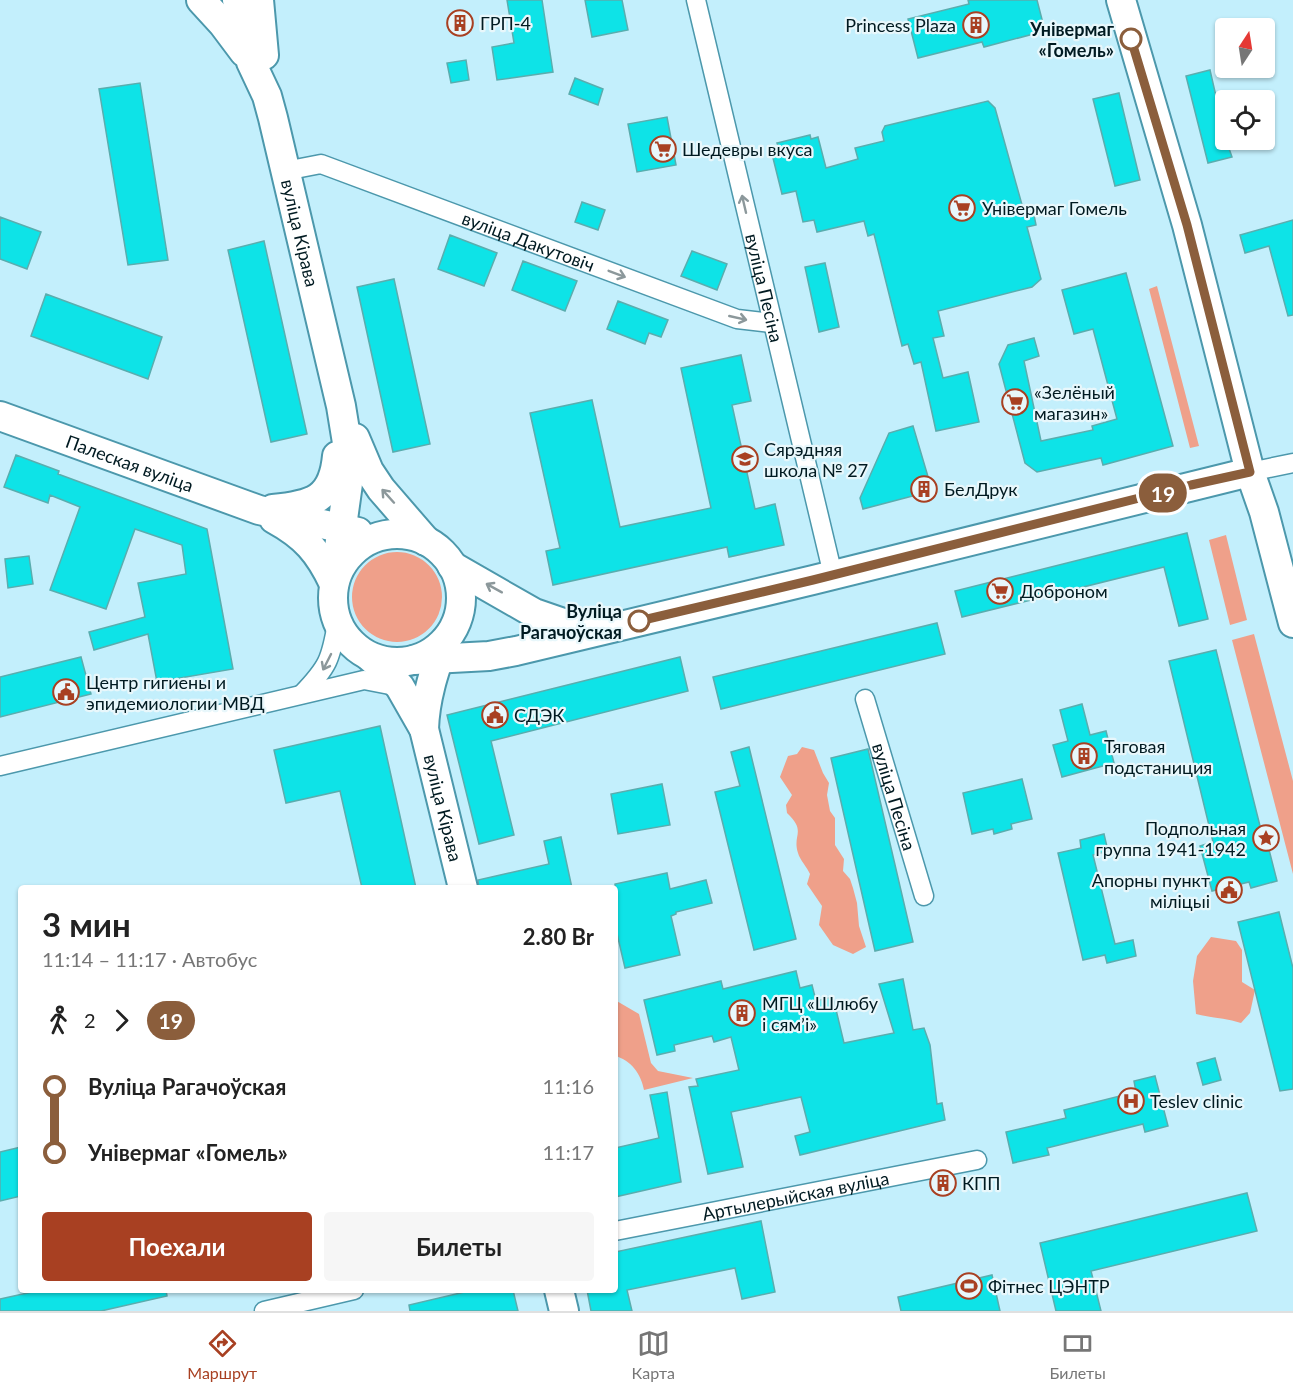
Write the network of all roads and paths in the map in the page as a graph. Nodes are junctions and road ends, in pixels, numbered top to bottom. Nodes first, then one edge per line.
1 (201, 0) edge
2 (237, 0) edge
3 (259, 0) edge
4 (696, 0) edge
5 (1120, 0) edge
6 (251, 62) junction
7 (267, 96) junction
8 (285, 171) junction
9 (771, 323) junction
10 (341, 406) junction
11 (0, 416) edge
12 (1293, 463) edge
13 (1250, 472) junction
14 (259, 510) junction
15 (341, 528) junction
16 (378, 537) junction
17 (426, 541) junction
18 (452, 566) junction
19 (833, 575) junction
20 (334, 584) junction
21 (337, 623) junction
22 (1293, 623) edge
23 (597, 630) junction
24 (432, 654) junction
25 (489, 656) junction
26 (367, 669) junction
27 (302, 694) junction
28 (865, 699) dead end
29 (424, 718) junction
30 (0, 766) edge
31 (462, 885) edge
32 (924, 896) dead end
33 (977, 1160) dead end
34 (618, 1230) edge
35 (341, 1293) edge
36 (561, 1293) edge
37 (264, 1311) edge
38 (564, 1311) edge

1 - 6 main road, вуліца Кірава
2 - 6 main road, вуліца Кірава
3 - 7 main road
9 -> 4 street, вуліца Песіна
5 - 13 main road
6 - 7 main road, вуліца Кірава
7 - 8 main road, вуліца Кірава
8 -> 9 street, вуліца Дакутовіч
8 - 10 main road, вуліца Кірава
9 - 19 street, вуліца Песіна
10 - 14 main road
10 - 15 main road, вуліца Кірава
17 -> 10 main road, вуліца Кірава
11 - 14 main road, Палеская вуліца
12 - 13 street
13 - 19 main road
13 - 22 main road
14 - 15 main road, Палеская вуліца
14 - 20 main road, Палеская вуліца
15 - 16 main road, Палеская вуліца
15 - 20 main road, вуліца Кірава
16 - 17 main road
16 - 20 main road
17 - 18 main road
23 -> 18 main road
18 - 24 main road
19 - 23 main road
20 - 21 main road
21 - 26 main road
21 -> 27 street
23 - 25 main road
24 - 25 main road
24 - 26 main road
24 - 29 main road, вуліца Кірава
25 - 29 main road
26 - 27 street
26 - 29 main road, вуліца Кірава
27 - 30 street
28 - 32 street, вуліца Песіна
29 - 31 main road, вуліца Кірава
33 - 34 street, Артылерыйская вуліца
35 - 37 street
36 - 38 main road

